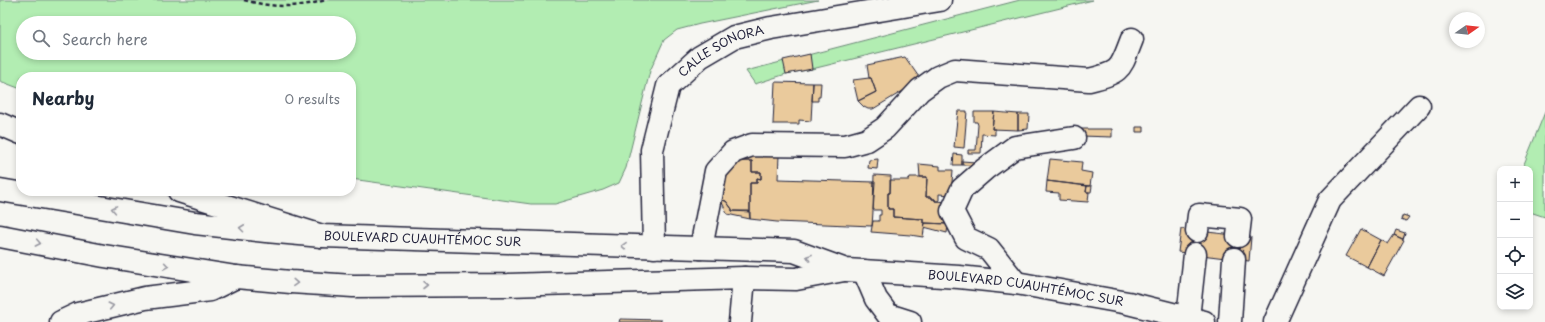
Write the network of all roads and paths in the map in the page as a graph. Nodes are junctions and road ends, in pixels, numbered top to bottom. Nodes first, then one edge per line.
1 (244, 0) edge
2 (326, 0) edge
3 (940, 0) edge
4 (1132, 39) dead end
5 (1419, 106) dead end
6 (0, 124) edge
7 (16, 131) edge
8 (1074, 138) dead end
9 (0, 190) edge
10 (16, 193) edge
11 (36, 196) edge
12 (195, 196) edge
13 (1197, 231) dead end
14 (0, 236) edge
15 (322, 236) junction
16 (1238, 236) dead end
17 (654, 247) junction
18 (700, 248) junction
19 (1195, 254) dead end
20 (1234, 259) dead end
21 (855, 271) junction
22 (236, 277) junction
23 (744, 278) junction
24 (1016, 283) junction
25 (1196, 320) edge
26 (61, 322) edge
27 (740, 322) edge
28 (910, 322) edge
29 (1230, 322) edge
30 (1275, 322) edge

1 - 2 path
3 - 17 main road, CALLE SONORA
4 - 18 main road
5 - 30 main road
6 - 7 main road
8 - 24 main road
10 -> 9 main road, BOULEVARD CUAUHTÉMOC SUR
15 -> 11 main road, BOULEVARD CUAUHTÉMOC SUR
12 - 15 main road
13 - 16 main road
14 -> 22 main road, BOULEVARD CUAUHTÉMOC SUR
17 -> 15 main road, BOULEVARD CUAUHTÉMOC SUR
17 - 18 main road, BOULEVARD CUAUHTÉMOC SUR
21 -> 18 main road, BOULEVARD CUAUHTÉMOC SUR
19 - 25 main road
20 - 29 main road
21 - 23 main road, BOULEVARD CUAUHTÉMOC SUR
21 - 24 main road, BOULEVARD CUAUHTÉMOC SUR
21 - 28 main road
22 -> 23 main road, BOULEVARD CUAUHTÉMOC SUR
26 -> 22 main road
23 - 27 main road
24 - 25 main road, BOULEVARD CUAUHTÉMOC SUR

